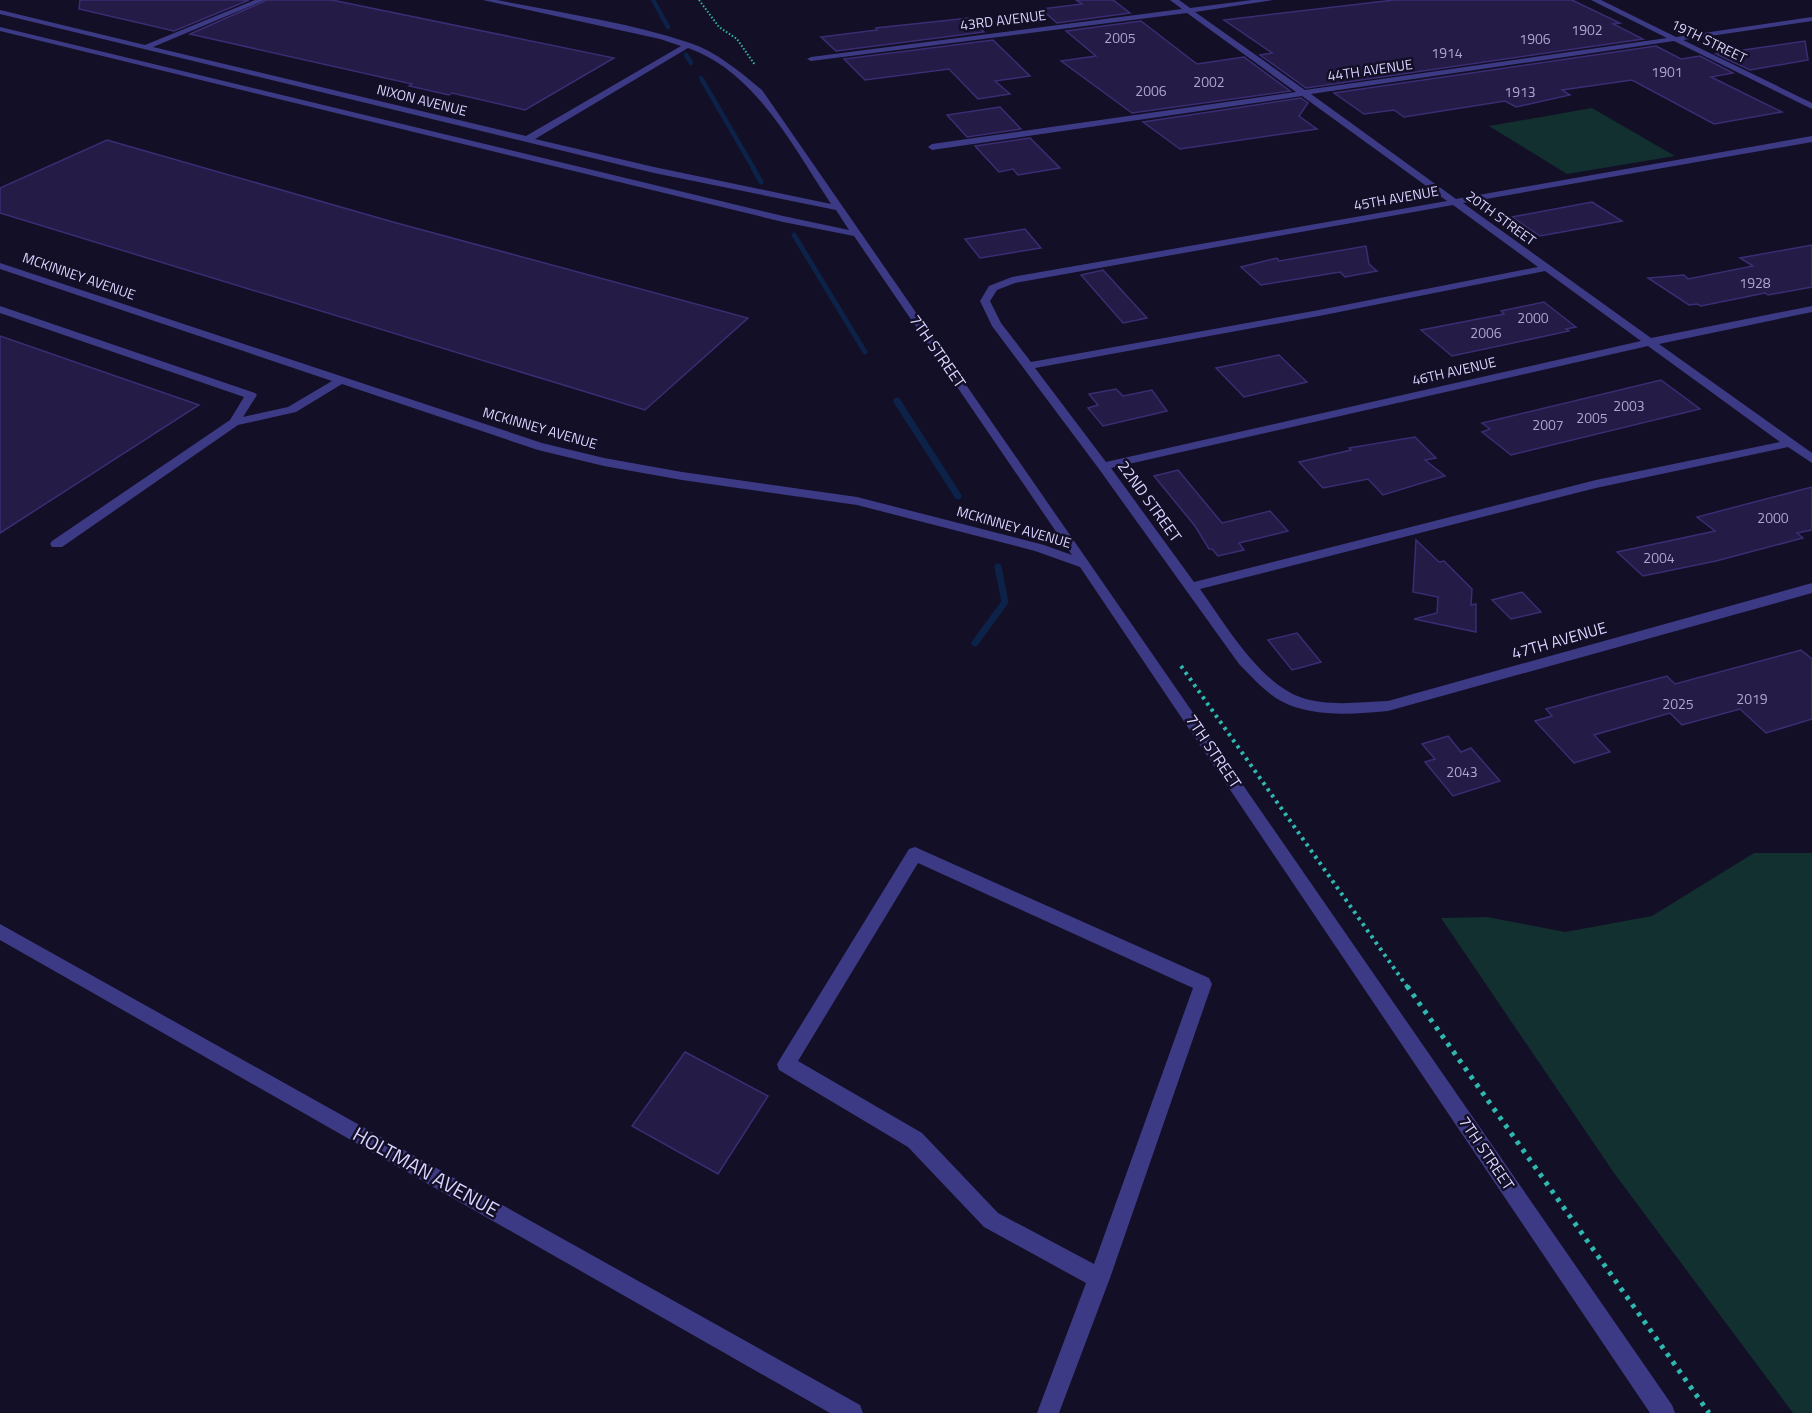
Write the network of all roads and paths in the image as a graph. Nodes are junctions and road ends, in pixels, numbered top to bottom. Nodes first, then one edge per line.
1 (261, 0) edge
2 (487, 0) edge
3 (524, 0) edge
4 (699, 0) edge
5 (1174, 0) edge
6 (1269, 0) edge
7 (1594, 0) edge
8 (513, 5) junction
9 (1188, 10) junction
10 (0, 12) edge
11 (1812, 19) edge
12 (0, 29) edge
13 (1676, 39) junction
14 (687, 45) junction
15 (146, 47) junction
16 (811, 59) dead end
17 (756, 66) dead end
18 (1305, 93) junction
19 (1812, 106) edge
20 (528, 139) junction
21 (1812, 140) edge
22 (932, 147) dead end
23 (1455, 201) junction
24 (838, 208) junction
25 (856, 234) junction
26 (0, 266) edge
27 (1547, 268) junction
28 (989, 293) joint
29 (0, 309) edge
30 (1812, 309) edge
31 (1650, 342) junction
32 (1028, 366) junction
33 (341, 380) junction
34 (234, 422) junction
35 (1790, 443) junction
36 (1812, 459) edge
37 (1103, 466) junction
38 (57, 544) dead end
39 (1085, 564) junction
40 (1191, 587) junction
41 (1812, 588) edge
42 (1174, 656) dead end
43 (1313, 704) joint
44 (0, 931) edge
45 (1099, 1278) junction
46 (852, 1413) edge
47 (1048, 1413) edge
48 (1664, 1413) edge
49 (1709, 1413) edge

1 - 15 street
2 - 8 street, 7TH STREET
3 - 8 street
4 - 17 path
5 - 9 street, 20TH STREET
6 - 9 street, 43RD AVENUE
7 - 13 street, 19TH STREET
8 - 14 street, 7TH STREET
9 - 16 street, 43RD AVENUE
9 - 18 street, 20TH STREET
10 - 15 street, NIXON AVENUE
11 - 13 street, 44TH AVENUE
12 - 25 street
13 - 18 street, 44TH AVENUE
13 - 19 street, 19TH STREET
14 - 20 street
14 - 24 street, 7TH STREET
15 - 20 street, NIXON AVENUE
18 - 22 street, 44TH AVENUE
18 - 23 street, 20TH STREET
20 - 24 street, NIXON AVENUE
21 - 23 street, 45TH AVENUE
23 - 27 street, 20TH STREET
23 - 28 street, 45TH AVENUE
24 - 25 street, 7TH STREET
25 - 39 street, 7TH STREET
26 - 33 street, MCKINNEY AVENUE
27 - 31 street, 20TH STREET
27 - 32 street
28 - 32 street, 22ND STREET
29 - 34 street
30 - 31 street, 46TH AVENUE
31 - 35 street, 20TH STREET
31 - 37 street, 46TH AVENUE
32 - 37 street, 22ND STREET
33 - 34 street
33 - 39 street, MCKINNEY AVENUE
34 - 38 street
35 - 36 street, 20TH STREET
35 - 40 street
37 - 40 street, 22ND STREET
39 - 48 street, 7TH STREET
40 - 43 street, 22ND STREET
41 - 43 street, 47TH AVENUE
42 - 49 path
44 - 46 street, HOLTMAN AVENUE
45 - 45 street
45 - 47 street

